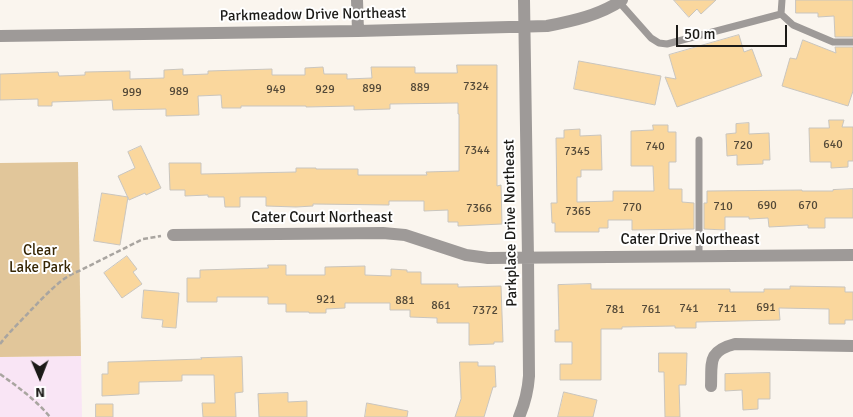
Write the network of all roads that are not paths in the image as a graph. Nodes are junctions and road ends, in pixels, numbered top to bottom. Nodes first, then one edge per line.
1 (357, 0) edge
2 (524, 0) edge
3 (782, 0) edge
4 (621, 1) edge
5 (781, 14) junction
6 (524, 27) junction
7 (358, 31) junction
8 (0, 36) edge
9 (853, 42) edge
10 (699, 140) dead end
11 (173, 235) road end
12 (698, 256) junction
13 (853, 256) edge
14 (528, 258) junction
15 (853, 346) edge
16 (711, 386) dead end
17 (519, 417) edge

1 - 7 street
2 - 6 street, Parkplace Drive Northeast
3 - 5 lane
4 - 5 lane
4 - 6 street, Parkmeadow Drive Northeast
5 - 9 lane
6 - 7 street, Parkmeadow Drive Northeast
6 - 14 street, Parkplace Drive Northeast
7 - 8 street, Parkmeadow Drive Northeast
10 - 12 lane
11 - 14 street, Cater Court Northeast
12 - 13 street, Cater Drive Northeast
12 - 14 street, Cater Drive Northeast
14 - 17 street, Parkplace Drive Northeast
15 - 16 street

